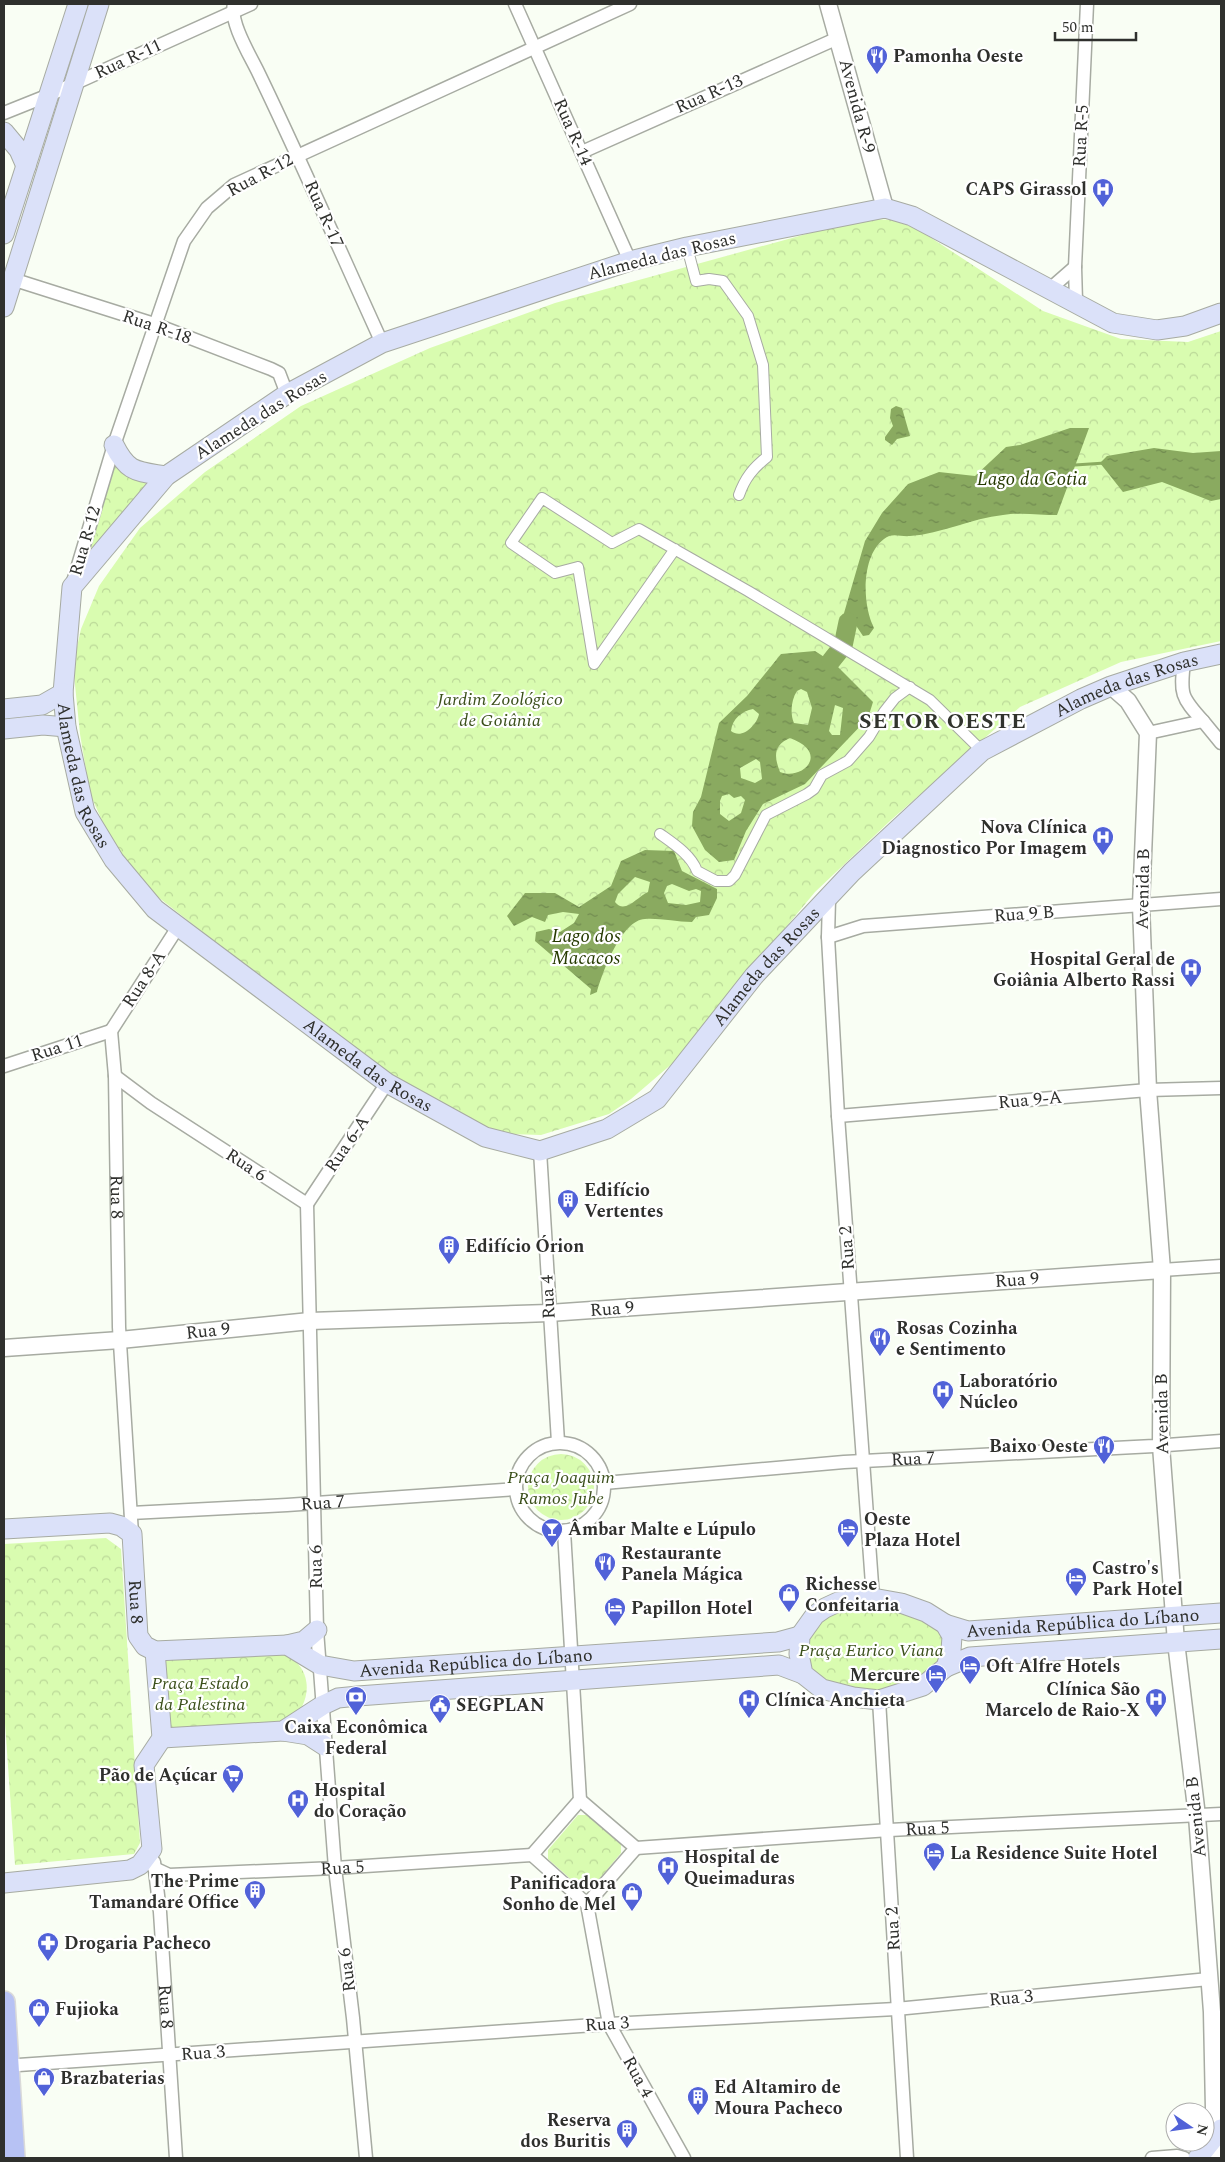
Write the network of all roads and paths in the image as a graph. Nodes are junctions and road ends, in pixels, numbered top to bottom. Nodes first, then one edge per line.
1 (78, 4) edge
2 (99, 4) edge
3 (251, 4) edge
4 (515, 4) edge
5 (630, 4) edge
6 (828, 4) edge
7 (1087, 4) edge
8 (233, 7) edge
9 (838, 38) junction
10 (535, 47) junction
11 (73, 84) junction
12 (49, 95) junction
13 (4, 113) edge
14 (4, 132) edge
15 (582, 152) junction
16 (298, 154) junction
17 (26, 166) junction
18 (885, 208) junction
19 (4, 234) edge
20 (687, 247) junction
21 (630, 261) junction
22 (1075, 267) junction
23 (12, 279) junction
24 (1051, 288) junction
25 (1076, 302) junction
26 (4, 307) edge
27 (1221, 310) edge
28 (154, 324) junction
29 (382, 343) junction
30 (287, 394) junction
31 (114, 445) junction
32 (166, 476) junction
33 (739, 495) dead end
34 (675, 549) junction
35 (72, 587) junction
36 (1221, 654) edge
37 (1184, 662) junction
38 (1111, 686) junction
39 (910, 688) junction
40 (63, 693) junction
41 (42, 705) junction
42 (4, 710) edge
43 (1203, 721) junction
44 (43, 725) junction
45 (66, 727) junction
46 (4, 729) edge
47 (1148, 733) junction
48 (1221, 743) edge
49 (982, 751) junction
50 (660, 834) dead end
51 (829, 899) junction
52 (1221, 899) edge
53 (1141, 906) junction
54 (178, 927) junction
55 (828, 937) junction
56 (111, 1031) junction
57 (4, 1066) edge
58 (115, 1076) junction
59 (388, 1083) junction
60 (1221, 1088) edge
61 (1148, 1090) junction
62 (838, 1116) junction
63 (540, 1151) junction
64 (307, 1204) junction
65 (1221, 1266) edge
66 (1162, 1270) junction
67 (850, 1292) junction
68 (549, 1313) junction
69 (310, 1321) junction
70 (120, 1340) junction
71 (4, 1348) edge
72 (1221, 1441) edge
73 (558, 1442) junction
74 (1161, 1446) junction
75 (862, 1461) junction
76 (604, 1483) junction
77 (516, 1489) junction
78 (316, 1502) junction
79 (131, 1513) junction
80 (4, 1529) edge
81 (564, 1531) junction
82 (132, 1534) junction
83 (873, 1598) junction
84 (1221, 1613) edge
85 (1174, 1615) junction
86 (945, 1624) junction
87 (317, 1630) junction
88 (800, 1636) junction
89 (1221, 1639) edge
90 (1176, 1642) junction
91 (287, 1645) junction
92 (687, 1648) junction
93 (155, 1651) junction
94 (571, 1656) junction
95 (320, 1665) junction
96 (946, 1667) junction
97 (689, 1674) junction
98 (803, 1674) junction
99 (573, 1681) junction
100 (879, 1700) junction
101 (323, 1705) junction
102 (283, 1731) junction
103 (162, 1738) junction
104 (326, 1746) junction
105 (580, 1800) junction
106 (1221, 1814) edge
107 (1197, 1816) junction
108 (888, 1830) junction
109 (636, 1848) junction
110 (152, 1849) junction
111 (532, 1856) junction
112 (154, 1868) junction
113 (335, 1868) junction
114 (4, 1883) edge
115 (588, 1904) junction
116 (1209, 1979) junction
117 (4, 2002) edge
118 (896, 2009) junction
119 (609, 2024) junction
120 (354, 2042) junction
121 (170, 2056) junction
122 (6, 2066) edge
123 (1212, 2102) edge
124 (14, 2158) edge
125 (176, 2158) edge
126 (366, 2158) edge
127 (684, 2158) edge
128 (907, 2158) edge
129 (1152, 2158) edge
130 (1184, 2158) edge

1 - 12 main road
2 - 11 main road
3 - 8 street, Rua R-11
4 - 10 street, Rua R-14
5 - 10 street, Rua R-12
6 - 9 street, Avenida R-9
7 - 22 street, Rua R-5
8 - 11 street, Rua R-11
8 - 16 street, Rua R-17
9 - 15 street, Rua R-13
9 - 18 street, Avenida R-9
10 - 15 street, Rua R-14
10 - 16 street, Rua R-12
11 - 12 street, Rua R-11
11 - 23 main road
12 - 13 street, Rua R-11
12 - 17 main road
14 - 17 main road
15 - 21 street, Rua R-14
16 - 28 street, Rua R-12
16 - 29 street, Rua R-17
17 - 19 main road
18 - 20 main road, Alameda das Rosas
18 - 24 main road, Alameda das Rosas
20 - 21 main road, Alameda das Rosas
20 - 33 street
21 - 29 main road, Alameda das Rosas
22 - 24 street
22 - 25 street, Rua R-5
23 - 26 main road
23 - 28 street, Rua R-18
24 - 25 main road, Alameda das Rosas
25 - 27 main road, Alameda das Rosas
28 - 30 street, Rua R-18
28 - 31 street, Rua R-12
29 - 30 main road, Alameda das Rosas
30 - 32 main road, Alameda das Rosas
31 - 32 main road
31 - 35 street, Rua R-12
32 - 35 main road, Alameda das Rosas
34 - 34 street
34 - 39 street
35 - 40 main road, Alameda das Rosas
36 - 37 main road, Alameda das Rosas
37 - 38 main road, Alameda das Rosas
37 - 43 street
38 - 47 street
38 - 49 main road, Alameda das Rosas
39 - 49 street
39 - 50 street
40 - 41 main road
40 - 45 main road, Alameda das Rosas
41 - 42 main road
41 - 44 main road
43 - 47 street
43 - 48 street
44 - 45 main road
44 - 46 main road
45 - 54 main road, Alameda das Rosas
47 - 53 street, Avenida B
49 - 51 main road, Alameda das Rosas
51 - 55 street, Rua 2
51 - 63 main road, Alameda das Rosas
52 - 53 street, Rua 9 B
53 - 55 street, Rua 9 B
53 - 61 street, Avenida B
54 - 56 street, Rua 8-A
54 - 59 main road, Alameda das Rosas
55 - 62 street, Rua 2
56 - 57 street, Rua 11
56 - 58 street, Rua 8
58 - 64 street, Rua 6
58 - 70 street, Rua 8
59 - 63 main road, Alameda das Rosas
59 - 64 street, Rua 6-A
60 - 61 street, Rua 9-A
61 - 62 street, Rua 9-A
61 - 66 street, Avenida B
62 - 67 street, Rua 2
63 - 68 street, Rua 4
64 - 69 street, Rua 6
65 - 66 street, Rua 9
66 - 67 street, Rua 9
66 - 74 street, Avenida B
67 - 68 street, Rua 9
67 - 75 street, Rua 2
68 - 69 street, Rua 9
68 - 73 street, Rua 4
69 - 70 street, Rua 9
69 - 78 street, Rua 6
70 - 71 street, Rua 9
70 - 79 street, Rua 8
72 - 74 street, Rua 7
73 - 76 street
73 - 77 street
74 - 75 street, Rua 7
74 - 85 street, Avenida B
75 - 76 street, Rua 7
75 - 83 street, Rua 2
76 - 81 street
77 - 78 street, Rua 7
77 - 81 street
78 - 79 street, Rua 7
78 - 87 street, Rua 6
79 - 82 street, Rua 8
80 - 82 main road
81 - 94 street
82 - 93 main road, Rua 8
83 - 86 main road
83 - 88 main road
84 - 85 main road, Avenida República do Líbano
85 - 86 main road, Avenida República do Líbano
85 - 90 street, Avenida B
86 - 96 main road
87 - 91 main road
87 - 95 street, Rua 6
88 - 92 main road, Avenida República do Líbano
88 - 98 main road
89 - 90 main road, Avenida República do Líbano
90 - 96 main road, Avenida República do Líbano
90 - 107 street, Avenida B
91 - 93 main road
91 - 95 main road, Avenida República do Líbano
92 - 94 main road, Avenida República do Líbano
92 - 97 main road
93 - 103 main road
94 - 95 main road, Avenida República do Líbano
94 - 99 street
95 - 101 street, Rua 6
96 - 100 main road
97 - 98 main road, Avenida República do Líbano
97 - 99 main road, Avenida República do Líbano
98 - 100 main road
99 - 101 main road, Avenida República do Líbano
99 - 105 street
100 - 108 street, Rua 2
101 - 102 main road, Avenida República do Líbano
101 - 104 street, Rua 6
102 - 103 main road, Avenida República do Líbano
102 - 104 main road
103 - 110 main road, Rua 8
104 - 113 street, Rua 6
105 - 109 street
105 - 111 street
106 - 107 street, Rua 5
107 - 108 street, Rua 5
107 - 116 street, Avenida B
108 - 109 street, Rua 5
108 - 118 street, Rua 2
109 - 115 street
110 - 112 street, Rua 8
110 - 114 main road
111 - 113 street, Rua 5
111 - 115 street
112 - 113 street, Rua 5
112 - 121 street, Rua 8
113 - 120 street, Rua 6
115 - 119 street, Rua 4
116 - 118 street, Rua 3
116 - 123 street, Avenida B
117 - 122 main road
118 - 119 street, Rua 3
118 - 128 street, Rua 2
119 - 120 street, Rua 3
119 - 127 street, Rua 4
120 - 121 street, Rua 3
120 - 126 street, Rua 6
121 - 122 street, Rua 3
121 - 125 street, Rua 8
122 - 124 main road
129 - 130 street

